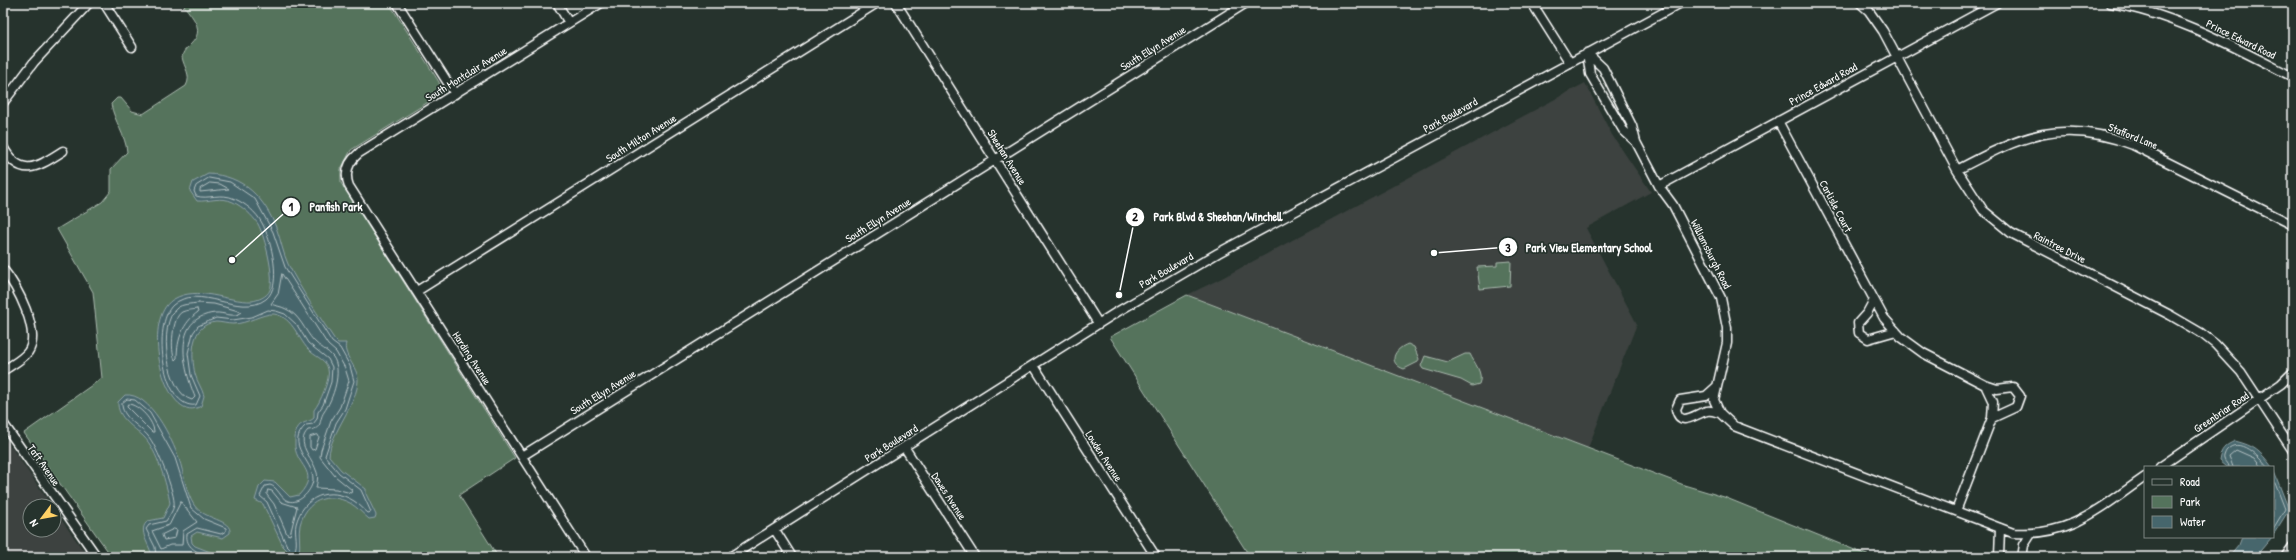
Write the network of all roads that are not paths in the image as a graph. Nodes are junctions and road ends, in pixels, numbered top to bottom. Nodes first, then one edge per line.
1 (104, 3) edge
2 (396, 3) edge
3 (557, 3) edge
4 (601, 3) edge
5 (877, 3) edge
6 (896, 3) edge
7 (1246, 3) edge
8 (1532, 3) edge
9 (1681, 3) edge
10 (1860, 3) edge
11 (1997, 3) edge
12 (2110, 3) edge
13 (85, 5) edge
14 (1867, 7) edge
15 (569, 22) junction
16 (132, 47) dead end
17 (1587, 54) junction
18 (1897, 56) junction
19 (1570, 63) junction
20 (2293, 77) edge
21 (455, 94) junction
22 (3, 103) edge
23 (1778, 121) junction
24 (1636, 142) junction
25 (3, 148) edge
26 (63, 151) dead end
27 (996, 159) junction
28 (348, 169) joint
29 (1957, 170) junction
30 (1660, 186) junction
31 (2293, 225) edge
32 (3, 269) edge
33 (417, 291) junction
34 (1874, 300) junction
35 (1098, 323) junction
36 (1896, 331) junction
37 (1034, 366) junction
38 (3, 371) edge
39 (2293, 372) edge
40 (1985, 385) junction
41 (1716, 387) junction
42 (2260, 399) junction
43 (1720, 414) junction
44 (1992, 418) junction
45 (3, 423) edge
46 (905, 448) junction
47 (2293, 451) edge
48 (522, 456) junction
49 (2161, 466) edge
50 (2144, 478) edge
51 (1956, 511) junction
52 (2000, 528) junction
53 (775, 530) junction
54 (2031, 534) junction
55 (2293, 546) edge
56 (96, 557) edge
57 (586, 557) edge
58 (730, 557) edge
59 (792, 557) edge
60 (975, 557) edge
61 (1156, 557) edge
62 (1998, 557) edge
63 (2022, 557) edge
64 (2285, 557) edge

1 - 16 street
2 - 21 street
3 - 15 street
4 - 15 street, South Montclair Avenue
5 - 33 street, South Milton Avenue
6 - 27 street, Sheehan Avenue
7 - 27 street, South Ellyn Avenue
8 - 19 street
9 - 17 street, Park Boulevard
10 - 14 street, Raintree Drive
11 - 18 street, Prince Edward Road
12 - 20 street, Prince Edward Road
13 - 22 street
14 - 18 street, Raintree Drive
15 - 21 street, South Montclair Avenue
17 - 19 street, Park Boulevard
17 - 24 street, Williamsburgh Road
17 - 24 street, Williamsburgh Road
18 - 23 street, Prince Edward Road
18 - 29 street, Raintree Drive
19 - 35 street, Park Boulevard
21 - 28 street, South Montclair Avenue
23 - 30 street, Prince Edward Road
23 - 34 street, Carlisle Court
24 - 30 street, Williamsburgh Road
25 - 26 street
27 - 35 street, Sheehan Avenue
27 - 48 street, South Ellyn Avenue
28 - 33 street, Harding Avenue
29 - 31 street, Stafford Lane
29 - 42 street, Raintree Drive
30 - 41 street, Williamsburgh Road
32 - 38 street
33 - 48 street, Harding Avenue
34 - 36 street, Carlisle Court
34 - 36 street
35 - 37 street, Park Boulevard
36 - 40 street, Carlisle Court
37 - 46 street, Park Boulevard
37 - 61 street, Lowden Avenue
39 - 42 street, Greenbriar Road
40 - 44 street
40 - 44 street, Carlisle Court
41 - 43 street, Williamsburgh Road
41 - 43 street
42 - 47 street, Raintree Drive
42 - 49 street, Greenbriar Road
43 - 51 street
44 - 51 street
45 - 56 street, Taft Avenue
46 - 53 street, Park Boulevard
46 - 60 street, Dawes Avenue
48 - 57 street, Harding Avenue
50 - 54 street
51 - 52 street
52 - 54 street
52 - 62 street
53 - 58 street, Park Boulevard
53 - 59 street
54 - 63 street
55 - 64 street

